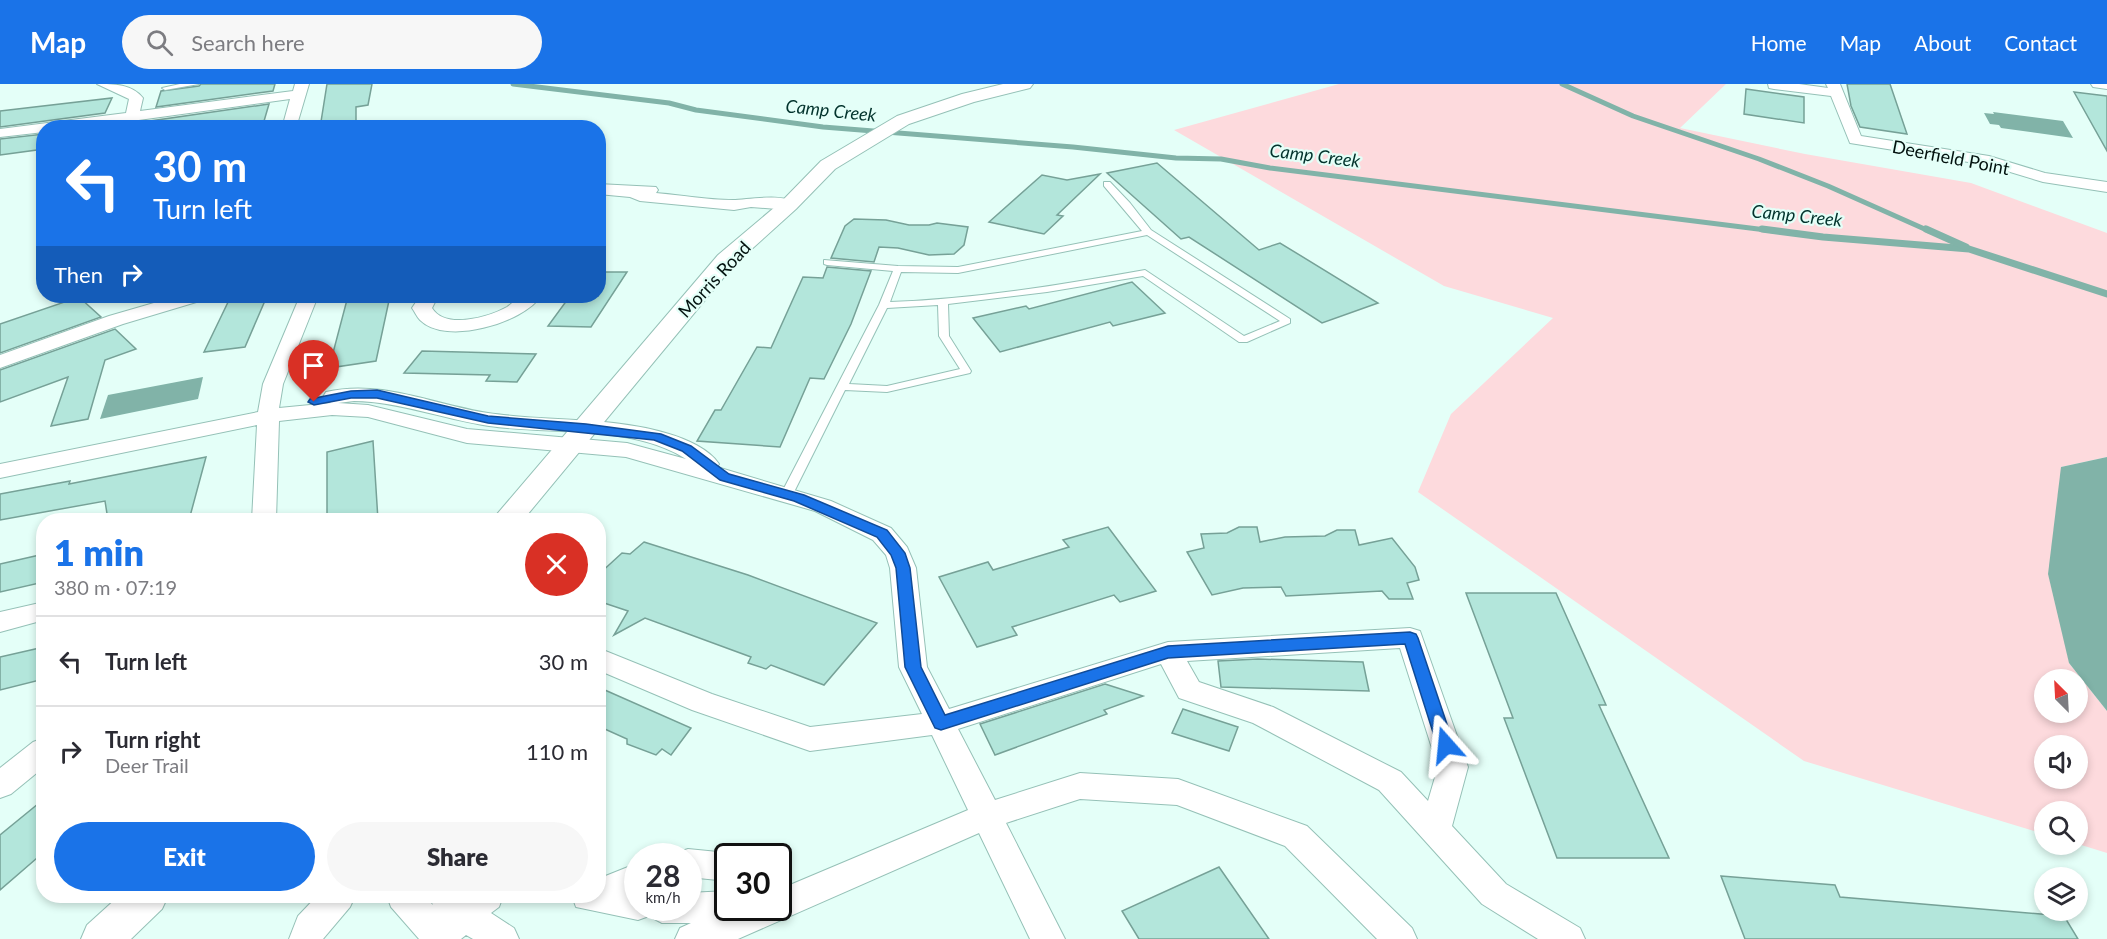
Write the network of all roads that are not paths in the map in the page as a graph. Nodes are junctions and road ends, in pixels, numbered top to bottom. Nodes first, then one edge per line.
1 (104, 84) edge
2 (196, 84) edge
3 (1024, 84) edge
4 (2098, 84) edge
5 (1774, 85) edge
6 (2107, 85) edge
7 (948, 87) dead end
8 (165, 88) dead end
9 (301, 89) edge
10 (1835, 89) edge
11 (968, 98) junction
12 (132, 116) junction
13 (103, 120) edge
14 (291, 120) edge
15 (36, 129) edge
16 (0, 133) edge
17 (1107, 184) dead end
18 (2107, 187) edge
19 (606, 190) edge
20 (789, 205) junction
21 (1148, 232) junction
22 (827, 262) dead end
23 (898, 269) junction
24 (943, 302) junction
25 (173, 303) edge
26 (306, 303) edge
27 (425, 303) edge
28 (525, 303) edge
29 (884, 305) junction
30 (0, 362) edge
31 (842, 387) junction
32 (268, 416) junction
33 (579, 437) junction
34 (0, 471) edge
35 (787, 494) junction
36 (264, 513) edge
37 (513, 513) edge
38 (36, 613) edge
39 (0, 622) edge
40 (1168, 652) junction
41 (606, 661) edge
42 (941, 723) junction
43 (36, 756) edge
44 (0, 785) edge
45 (987, 816) junction
46 (1435, 831) junction
47 (624, 884) edge
48 (606, 891) edge
49 (792, 894) edge
50 (606, 898) edge
51 (624, 902) edge
52 (140, 903) edge
53 (332, 903) edge
54 (409, 903) edge
55 (465, 903) edge
56 (467, 903) edge
57 (737, 921) edge
58 (761, 921) edge
59 (308, 933) edge
60 (438, 938) edge
61 (102, 939) edge
62 (502, 939) edge
63 (692, 939) edge
64 (743, 939) edge
65 (1048, 939) edge
66 (1400, 939) edge
67 (1568, 939) edge

1 - 12 street
2 - 8 lane
3 - 11 street, Morris Road
4 - 6 street
5 - 10 street
7 - 11 street
9 - 12 street
9 - 14 street
10 - 18 street, Deerfield Point
11 - 20 street, Morris Road
12 - 13 street
15 - 16 street
17 - 21 lane
19 - 20 street
20 - 33 street, Morris Road
21 - 23 lane
21 - 24 lane
22 - 23 lane
23 - 29 lane
24 - 29 lane
24 - 31 lane
25 - 30 street
26 - 32 street
27 - 28 street
29 - 31 lane
31 - 35 lane
32 - 33 street
32 - 34 street
32 - 36 street
33 - 35 street
33 - 37 street, Morris Road
35 - 42 street
38 - 39 street
40 - 42 street
40 - 46 street
40 - 46 street
41 - 42 street
42 - 45 street
43 - 44 street
45 - 49 street
45 - 65 street
45 - 66 street
46 - 67 street
47 - 48 street
50 - 51 street
52 - 61 street
53 - 59 street
54 - 60 street
55 - 60 street
56 - 62 street
57 - 63 street
58 - 64 street

